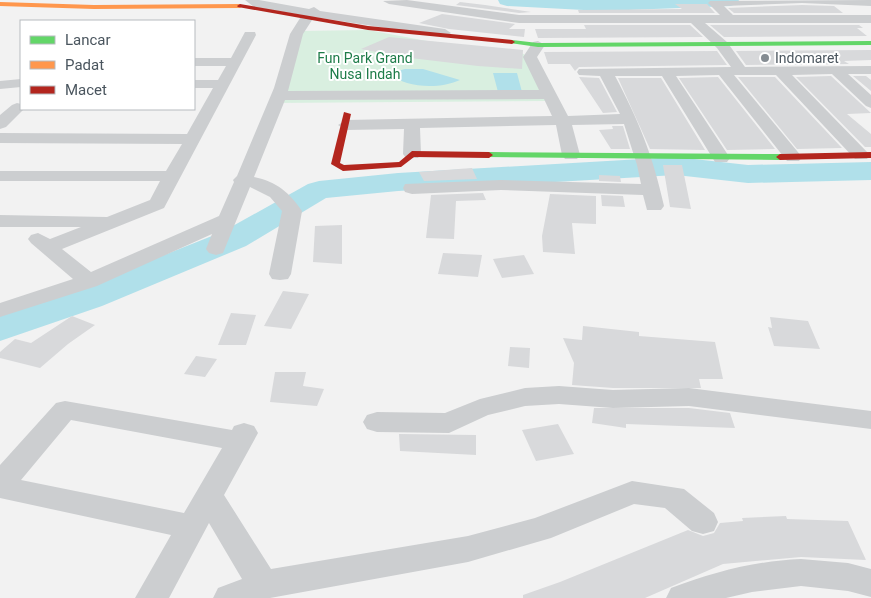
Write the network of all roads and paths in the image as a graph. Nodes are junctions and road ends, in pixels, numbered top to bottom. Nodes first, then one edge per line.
1 (389, 0) edge
2 (452, 0) edge
3 (763, 1) edge
4 (818, 2) junction
5 (498, 3) dead end
6 (871, 3) edge
7 (0, 4) edge
8 (253, 4) edge
9 (618, 6) dead end
10 (667, 6) dead end
11 (436, 8) junction
12 (477, 15) junction
13 (306, 18) junction
14 (624, 19) junction
15 (688, 19) junction
16 (712, 19) junction
17 (835, 19) junction
18 (871, 19) edge
19 (731, 20) junction
20 (784, 20) junction
21 (368, 28) joint
22 (250, 35) dead end
23 (866, 41) edge
24 (725, 42) junction
25 (538, 46) junction
26 (195, 62) edge
27 (235, 62) junction
28 (836, 70) junction
29 (871, 70) edge
30 (723, 71) junction
31 (741, 71) junction
32 (757, 71) junction
33 (780, 71) junction
34 (584, 72) dead end
35 (667, 72) junction
36 (606, 73) junction
37 (195, 84) edge
38 (223, 84) junction
39 (548, 94) junction
40 (280, 96) junction
41 (871, 103) edge
42 (0, 108) edge
43 (19, 108) edge
44 (202, 108) edge
45 (347, 119) joint
46 (630, 119) junction
47 (563, 121) junction
48 (0, 124) edge
49 (412, 124) junction
50 (0, 138) edge
51 (193, 139) junction
52 (412, 154) junction
53 (571, 155) junction
54 (866, 155) edge
55 (793, 157) junction
56 (721, 158) junction
57 (0, 176) edge
58 (172, 176) junction
59 (648, 178) junction
60 (242, 180) junction
61 (412, 188) dead end
62 (8, 221) edge
63 (113, 221) junction
64 (48, 247) junction
65 (280, 274) dead end
66 (90, 281) junction
67 (0, 310) edge
68 (871, 420) edge
69 (377, 422) dead end
70 (0, 486) edge
71 (209, 496) junction
72 (703, 522) dead end
73 (192, 527) junction
74 (871, 583) edge
75 (263, 585) junction
76 (152, 598) edge
77 (230, 598) edge
78 (683, 598) edge

1 - 11 street
2 - 11 street
3 - 4 street
3 - 19 street
3 - 20 street
4 - 6 street
4 - 17 street
5 - 12 street
7 - 8 street
8 - 13 street
9 - 14 street
10 - 15 street
11 - 12 street
12 - 14 street
13 - 21 street
13 - 24 street
13 - 40 street
14 - 15 street
15 - 16 street
15 - 24 street
16 - 19 street
16 - 24 street
17 - 18 street
17 - 20 street
19 - 20 street
21 - 25 street
22 - 27 street
23 - 24 street
24 - 25 street
24 - 31 street
24 - 32 street
25 - 39 street
26 - 27 street
27 - 38 street
28 - 29 street
28 - 33 street
28 - 41 street
30 - 31 street
30 - 35 street
30 - 55 street
31 - 32 street
32 - 33 street
33 - 54 street
34 - 36 street
35 - 36 street
35 - 56 street
36 - 46 street
37 - 38 street
38 - 44 street
39 - 40 street
39 - 47 street
40 - 60 street
42 - 43 street
43 - 48 street
44 - 51 street
45 - 49 street
45 - 52 street
46 - 47 street
46 - 59 street
47 - 49 street
47 - 53 street
49 - 52 street
50 - 51 street
51 - 58 street
52 - 53 street
53 - 59 street
54 - 55 street
55 - 56 street
56 - 59 street
57 - 58 street
58 - 63 street
59 - 61 street
60 - 65 street
60 - 66 street
62 - 63 street
62 - 64 street
63 - 64 street
64 - 66 street
66 - 67 street
68 - 69 street
70 - 71 street
70 - 73 street
71 - 73 street
71 - 75 street
72 - 75 street
73 - 76 street
74 - 78 street
75 - 77 street

